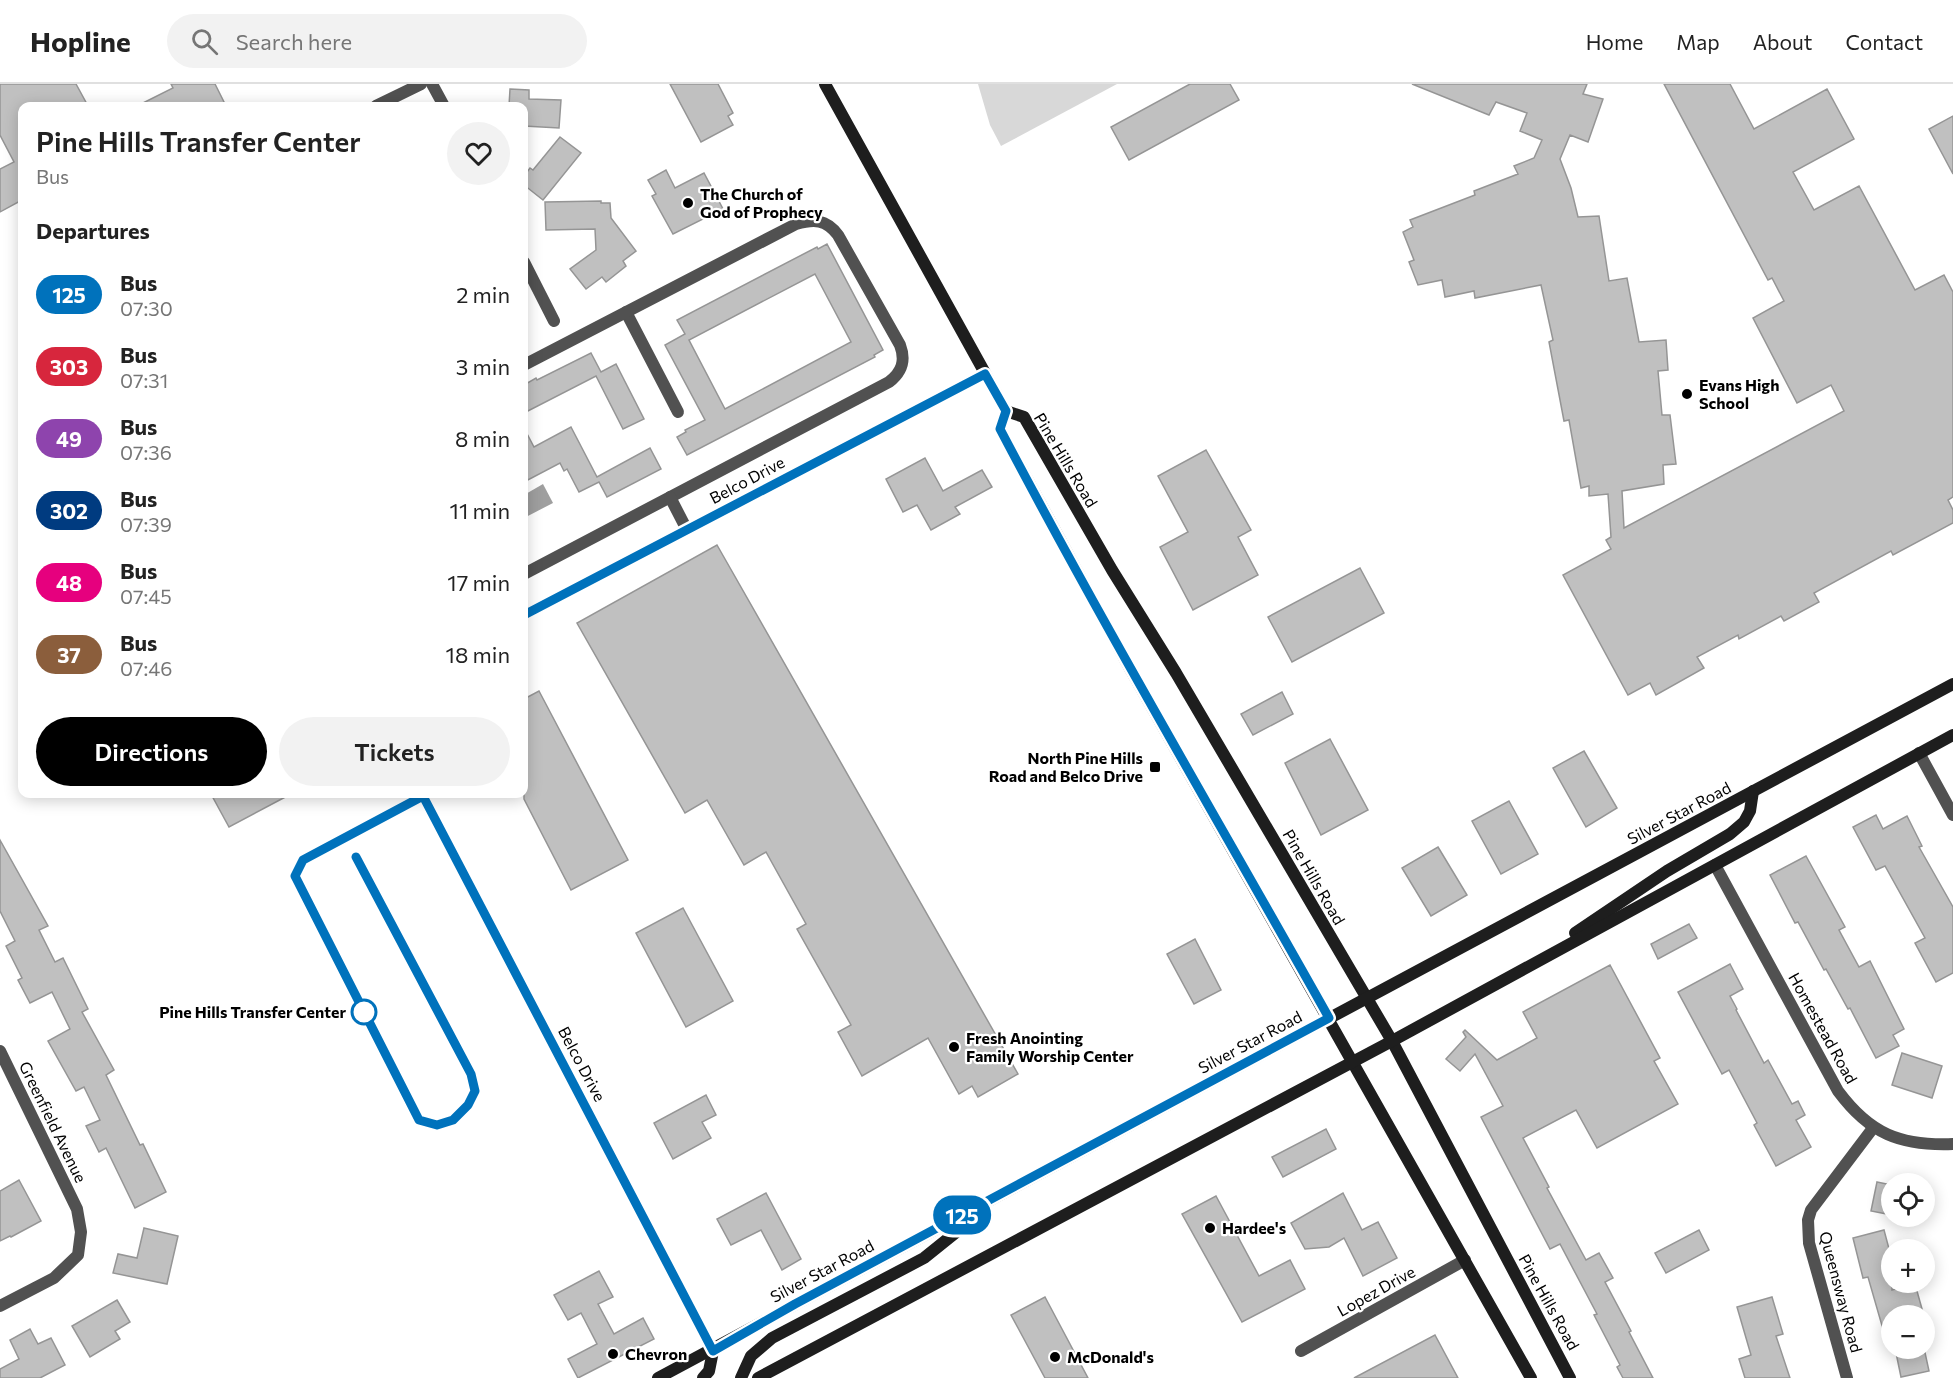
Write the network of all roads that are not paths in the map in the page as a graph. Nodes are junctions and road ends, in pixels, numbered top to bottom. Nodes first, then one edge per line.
1 (421, 84) edge
2 (432, 84) edge
3 (825, 84) edge
4 (384, 102) edge
5 (442, 102) edge
6 (528, 270) edge
7 (626, 312) junction
8 (554, 321) dead end
9 (528, 363) edge
10 (985, 374) junction
11 (1006, 411) junction
12 (678, 412) dead end
13 (670, 497) junction
14 (687, 530) junction
15 (528, 572) edge
16 (528, 613) edge
17 (1953, 684) edge
18 (1953, 735) edge
19 (1919, 753) junction
20 (1753, 791) junction
21 (424, 798) edge
22 (1953, 815) edge
23 (1715, 865) junction
24 (1515, 974) junction
25 (1367, 999) junction
26 (1329, 1018) junction
27 (1392, 1041) junction
28 (0, 1051) edge
29 (1354, 1061) junction
30 (1873, 1128) junction
31 (1953, 1144) edge
32 (1009, 1190) junction
33 (1465, 1260) junction
34 (0, 1306) edge
35 (713, 1351) junction
36 (1302, 1351) dead end
37 (658, 1378) edge
38 (703, 1378) edge
39 (741, 1378) edge
40 (758, 1378) edge
41 (1532, 1378) edge
42 (1570, 1378) edge
43 (1847, 1378) edge

1 - 4 street
2 - 5 street
3 - 10 main road, Pine Hills Road
6 - 8 street
7 - 9 street
7 - 12 street
7 - 13 street
10 - 11 main road, Pine Hills Road
10 - 14 street, Belco Drive
11 - 25 main road, Pine Hills Road
11 - 26 main road
13 - 14 street
13 - 15 street
14 - 16 street, Belco Drive
17 - 20 main road, Silver Star Road
18 - 19 main road
19 - 22 street
19 - 23 main road
20 - 24 main road
20 - 25 main road, Silver Star Road
21 - 35 street, Belco Drive
23 - 24 main road
23 - 30 street, Homestead Road
24 - 27 main road
25 - 26 main road, Silver Star Road
25 - 27 main road, Pine Hills Road
26 - 29 main road
26 - 32 main road, Silver Star Road
27 - 29 main road
27 - 42 main road, Pine Hills Road
28 - 34 street, Greenfield Avenue
29 - 33 main road
29 - 40 main road
30 - 31 street, Homestead Road
30 - 43 street, Queensway Road
32 - 35 main road, Silver Star Road
32 - 39 main road
33 - 36 street, Lopez Drive
33 - 41 main road
35 - 37 main road, Silver Star Road
35 - 38 main road

